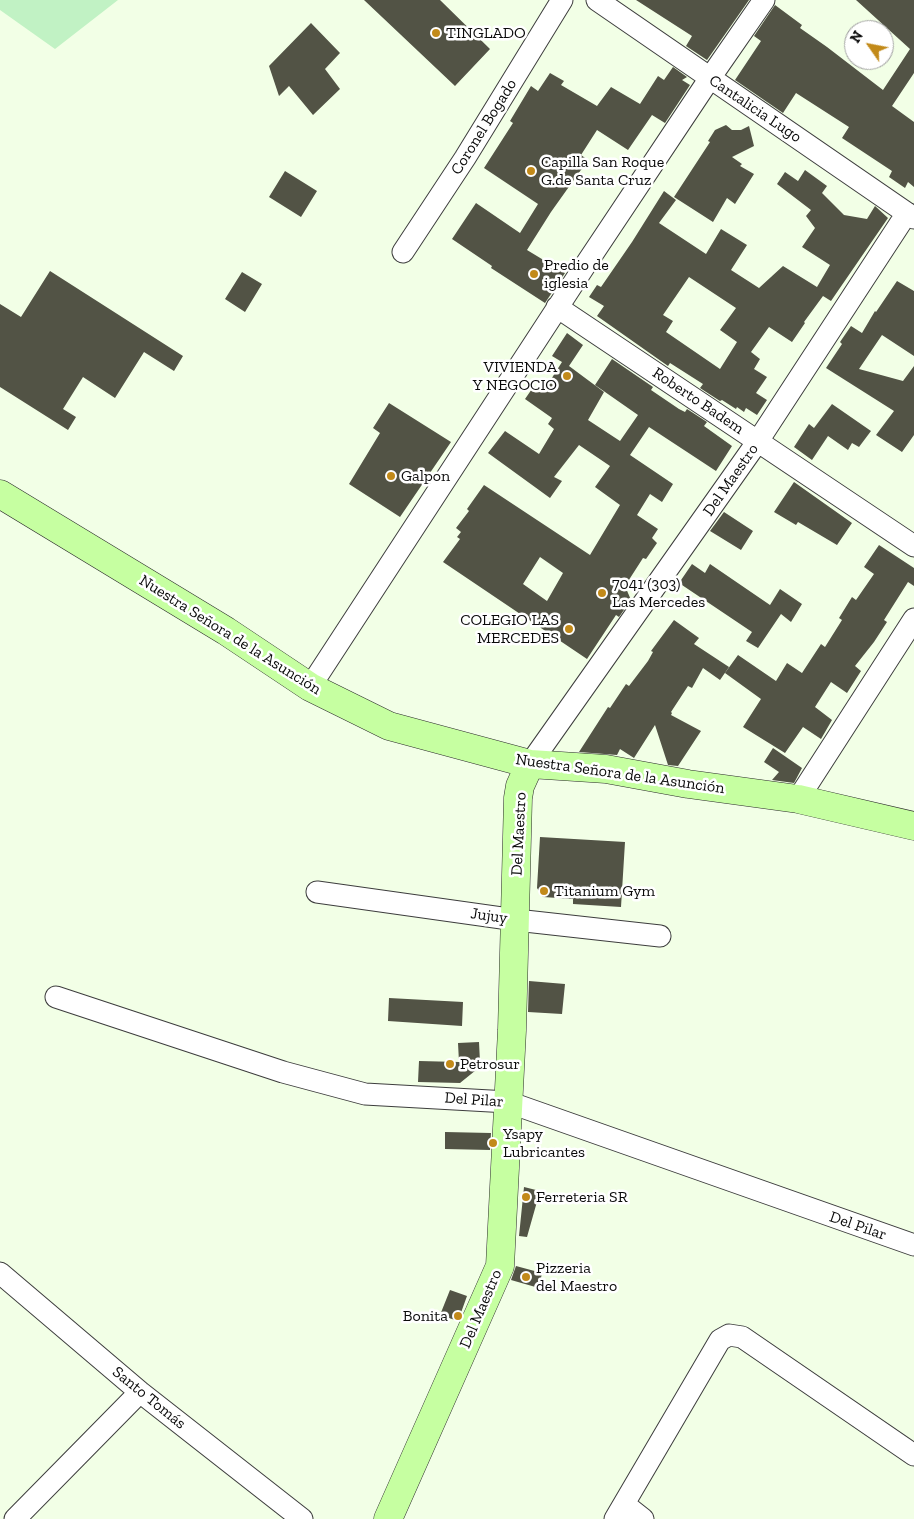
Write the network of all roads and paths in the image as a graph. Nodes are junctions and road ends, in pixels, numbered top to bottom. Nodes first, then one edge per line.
1 (562, 0) edge
2 (597, 0) edge
3 (764, 0) edge
4 (710, 78) junction
5 (911, 215) edge
6 (403, 252) dead end
7 (557, 307) junction
8 (758, 441) junction
9 (0, 494) edge
10 (914, 546) edge
11 (914, 619) edge
12 (310, 687) junction
13 (530, 764) junction
14 (798, 799) junction
15 (914, 826) edge
16 (317, 892) dead end
17 (516, 920) junction
18 (660, 936) dead end
19 (56, 997) dead end
20 (508, 1102) junction
21 (914, 1245) edge
22 (0, 1273) edge
23 (140, 1392) junction
24 (914, 1455) edge
25 (619, 1511) edge
26 (14, 1519) edge
27 (302, 1519) edge
28 (388, 1519) edge
29 (643, 1519) edge

1 - 6 street, Coronel Bogado
2 - 4 street, Cantalicia Lugo
3 - 4 street
4 - 5 street, Cantalicia Lugo
4 - 7 street
5 - 8 street, Del Maestro
7 - 8 street, Roberto Badem
7 - 12 street
8 - 10 street, Roberto Badem
8 - 13 street, Del Maestro
9 - 12 street, Nuestra Señora de la Asunción
11 - 14 street
12 - 13 street, Nuestra Señora de la Asunción
13 - 14 street, Nuestra Señora de la Asunción
13 - 17 street, Del Maestro
14 - 15 street, Nuestra Señora de la Asunción
16 - 17 street, Jujuy
17 - 18 street, Jujuy
17 - 20 street, Del Maestro
19 - 20 street, Del Pilar
20 - 21 street, Del Pilar
20 - 28 street, Del Maestro
22 - 23 street, Santo Tomás
23 - 26 street
23 - 27 street, Santo Tomás
24 - 25 street
25 - 29 street

